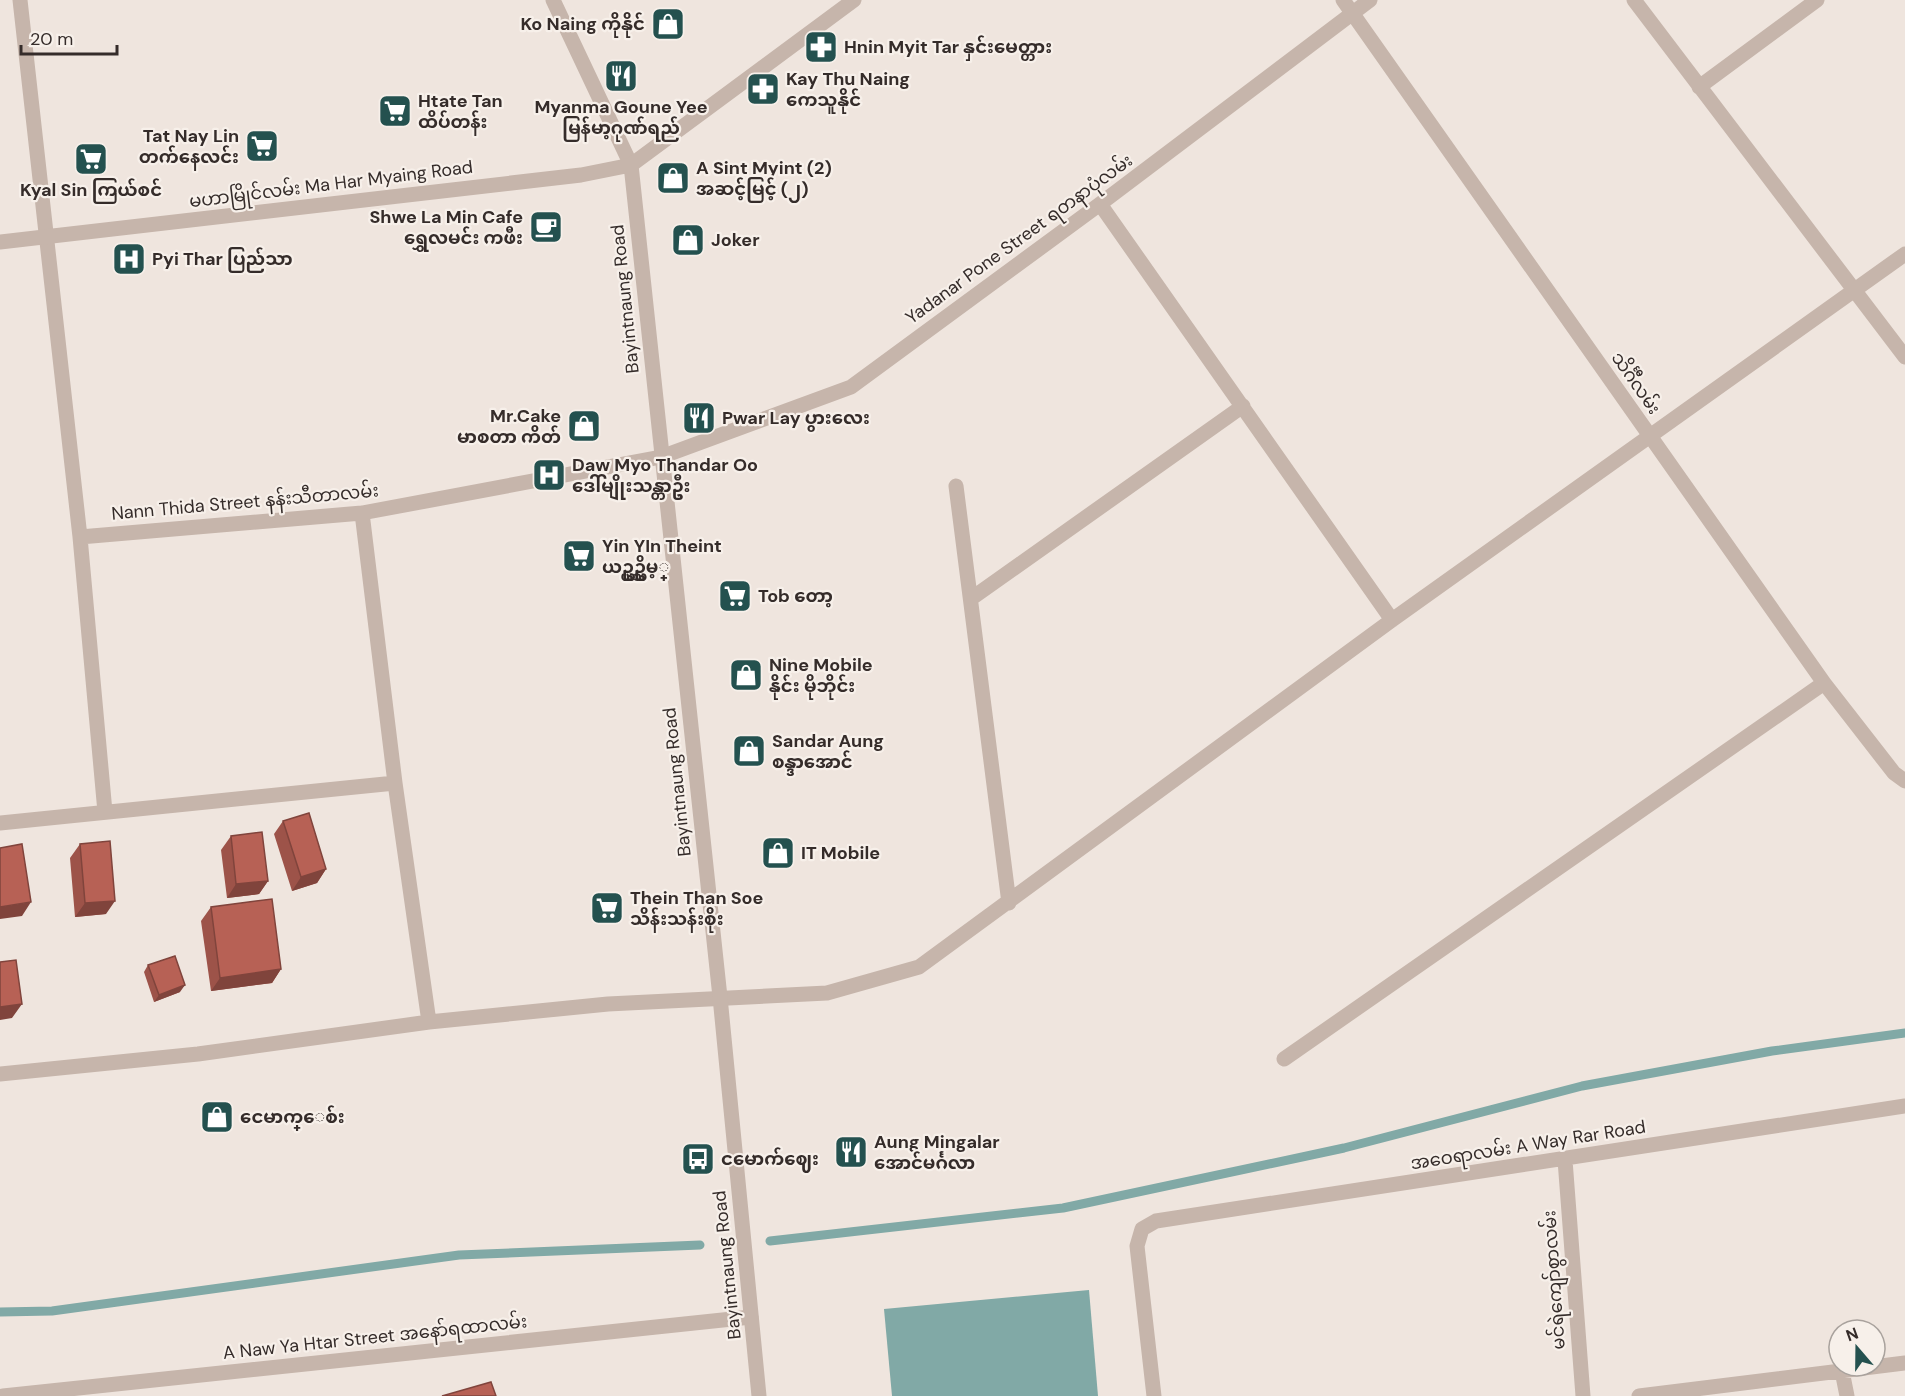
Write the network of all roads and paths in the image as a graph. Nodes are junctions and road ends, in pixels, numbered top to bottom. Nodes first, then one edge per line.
1 (20, 0) edge
2 (553, 0) edge
3 (854, 0) edge
4 (1370, 0) edge
5 (1634, 0) edge
6 (1817, 0) edge
7 (1348, 6) edge
8 (1699, 87) junction
9 (631, 165) junction
10 (1100, 204) junction
11 (45, 237) junction
12 (0, 242) edge
13 (1905, 254) edge
14 (1855, 290) junction
15 (1905, 357) edge
16 (1243, 406) junction
17 (1651, 438) junction
18 (661, 457) junction
19 (956, 486) dead end
20 (362, 513) junction
21 (80, 537) junction
22 (972, 598) junction
23 (1392, 620) junction
24 (1824, 683) junction
25 (1905, 781) edge
26 (395, 783) junction
27 (105, 812) junction
28 (0, 823) edge
29 (1009, 903) junction
30 (720, 997) junction
31 (429, 1022) junction
32 (1284, 1059) dead end
33 (0, 1074) edge
34 (1905, 1106) edge
35 (1565, 1160) junction
36 (752, 1317) junction
37 (1905, 1363) edge
38 (1887, 1365) edge
39 (1827, 1373) edge
40 (1843, 1378) edge
41 (3, 1396) edge
42 (759, 1396) edge
43 (1154, 1396) edge
44 (1582, 1396) edge
45 (1639, 1396) edge
46 (1847, 1396) edge

1 - 11 street
2 - 9 street, Bayintnaung Road
3 - 9 street
4 - 7 street, Yadanar Pone Street ရတနာပုံလမ်း
5 - 8 street
6 - 8 street
7 - 10 street, Yadanar Pone Street ရတနာပုံလမ်း
7 - 17 street, သိင်္ဂီလမ်း
8 - 14 street
9 - 11 street, မဟာမြိုင်လမ်း Ma Har Myaing Road
9 - 18 street, Bayintnaung Road
10 - 16 street
10 - 18 street, Yadanar Pone Street ရတနာပုံလမ်း
11 - 12 street, မဟာမြိုင်လမ်း Ma Har Myaing Road
11 - 21 street
13 - 14 street
14 - 15 street
14 - 17 street
16 - 22 street
16 - 23 street
17 - 23 street
17 - 24 street, သိင်္ဂီလမ်း
18 - 20 street, Nann Thida Street နန်းသီတာလမ်း
18 - 30 street, Bayintnaung Road
19 - 22 street
20 - 21 street, Nann Thida Street နန်းသီတာလမ်း
20 - 26 street
21 - 27 street
22 - 29 street
23 - 29 street
24 - 25 street, သိင်္ဂီလမ်း
24 - 32 street
26 - 27 street
26 - 31 street
27 - 28 street
29 - 30 street
30 - 31 street
30 - 36 street, Bayintnaung Road
31 - 33 street
34 - 35 street, အဝေရာလမ်း A Way Rar Road
35 - 43 street, အဝေရာလမ်း A Way Rar Road
35 - 44 street, မင်ရဲကျော်စွာလမ်း
36 - 41 street, A Naw Ya Htar Street အနော်ရထာလမ်း
36 - 42 street, Bayintnaung Road
37 - 38 street
39 - 45 street
40 - 46 street

